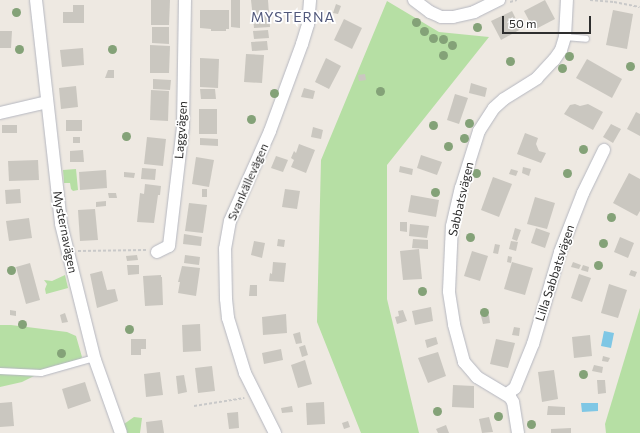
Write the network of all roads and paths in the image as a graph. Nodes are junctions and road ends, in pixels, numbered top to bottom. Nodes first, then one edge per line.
1 (36, 0) edge
2 (185, 0) edge
3 (310, 0) edge
4 (414, 0) edge
5 (499, 0) edge
6 (567, 0) edge
7 (590, 0) edge
8 (640, 7) edge
9 (565, 37) junction
10 (586, 39) dead end
11 (47, 102) junction
12 (0, 113) edge
13 (604, 150) dead end
14 (157, 252) joint
15 (68, 253) junction
16 (94, 358) junction
17 (0, 371) edge
18 (507, 394) junction
19 (256, 396) junction
20 (194, 406) dead end
21 (121, 433) edge
22 (275, 433) edge
23 (518, 433) edge

1 - 11 street, Mysternavägen
2 - 14 street, Laggvägen
3 - 19 street, Svankällevägen
4 - 5 street
6 - 9 street, Sabbatsvägen
7 - 8 path
9 - 10 lane
9 - 18 street, Sabbatsvägen
11 - 12 street
11 - 15 street, Mysternavägen
13 - 18 street, Lilla Sabbatsvägen
14 - 15 path
15 - 16 street, Mysternavägen
16 - 17 lane
16 - 21 street, Mysternavägen
18 - 23 street
19 - 20 path
19 - 22 street, Svankällevägen

